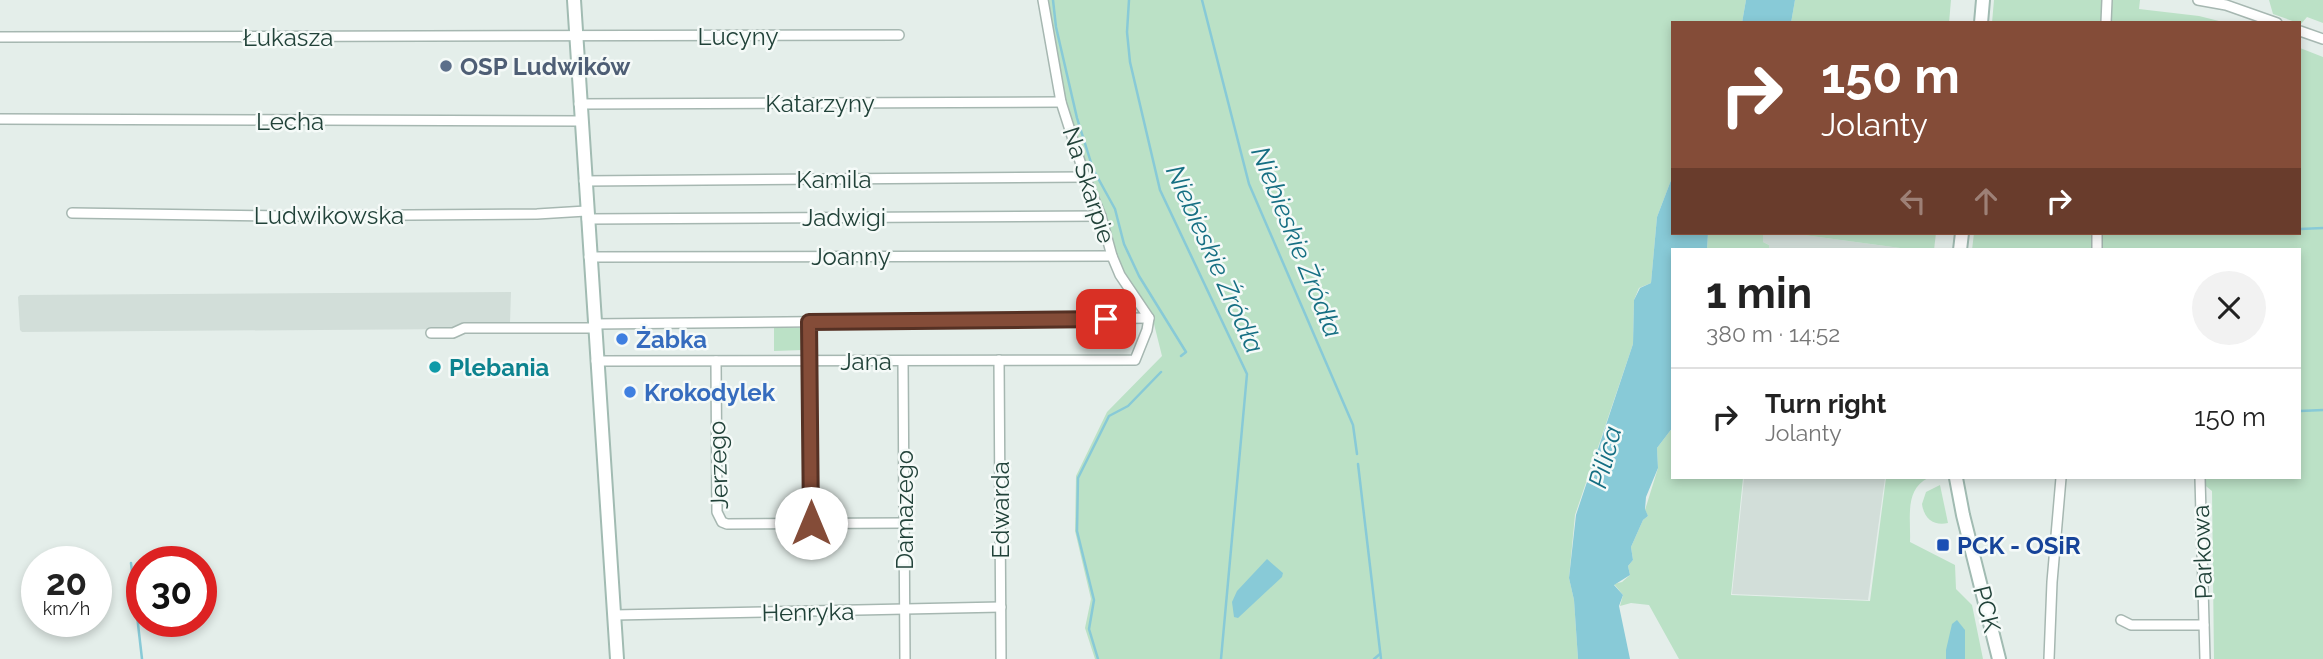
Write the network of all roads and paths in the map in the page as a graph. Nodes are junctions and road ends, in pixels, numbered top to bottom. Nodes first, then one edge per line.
1 (574, 0) edge
2 (1043, 0) edge
3 (1983, 0) edge
4 (2107, 0) edge
5 (2198, 0) edge
6 (1981, 21) edge
7 (2106, 21) edge
8 (2271, 21) edge
9 (2301, 31) edge
10 (899, 35) dead end
11 (576, 36) junction
12 (0, 37) edge
13 (2323, 39) edge
14 (1061, 102) junction
15 (579, 104) junction
16 (0, 119) edge
17 (580, 121) junction
18 (1084, 177) junction
19 (584, 181) junction
20 (72, 213) dead end
21 (586, 215) junction
22 (1101, 216) junction
23 (1112, 256) junction
24 (589, 257) junction
25 (1149, 318) junction
26 (809, 322) junction
27 (594, 326) junction
28 (431, 333) dead end
29 (596, 360) junction
30 (716, 360) junction
31 (999, 360) junction
32 (810, 361) junction
33 (903, 361) junction
34 (1956, 479) edge
35 (2062, 479) edge
36 (2200, 479) edge
37 (811, 523) junction
38 (903, 523) junction
39 (1001, 607) junction
40 (904, 610) junction
41 (614, 615) junction
42 (2120, 620) dead end
43 (2204, 625) junction
44 (617, 659) edge
45 (905, 659) edge
46 (1002, 659) edge
47 (1999, 659) edge
48 (2049, 659) edge
49 (2205, 659) edge

1 - 11 street
2 - 14 street, Na Skarpie
3 - 6 street
4 - 7 street
5 - 8 street
9 - 13 street
10 - 11 street, Lucyny
11 - 12 street, Łukasza
11 - 15 street
14 - 15 street, Katarzyny
14 - 18 street, Na Skarpie
15 - 17 street
16 - 17 street, Lecha
17 - 19 street
18 - 19 street, Kamila
18 - 22 street, Na Skarpie
19 - 21 street
20 - 21 street, Ludwikowska
21 - 22 street, Jadwigi
21 - 24 street
22 - 23 street, Na Skarpie
23 - 24 street, Joanny
23 - 25 street, Na Skarpie
24 - 27 street
25 - 26 street
25 - 31 street, Jana
26 - 27 street
26 - 32 street
27 - 28 street
27 - 29 street
29 - 30 street, Jana
29 - 41 street
30 - 32 street, Jana
30 - 37 street, Jerzego
31 - 33 street, Jana
31 - 39 street, Edwarda
32 - 33 street, Jana
32 - 37 street
33 - 38 street, Damazego
34 - 47 street, PCK
35 - 48 street
36 - 43 street, Parkowa
37 - 38 street
38 - 40 street, Damazego
39 - 40 street, Henryka
39 - 46 street, Edwarda
40 - 41 street, Henryka
40 - 45 street, Damazego
41 - 44 street
42 - 43 street, Parkowa
43 - 49 street, Parkowa

